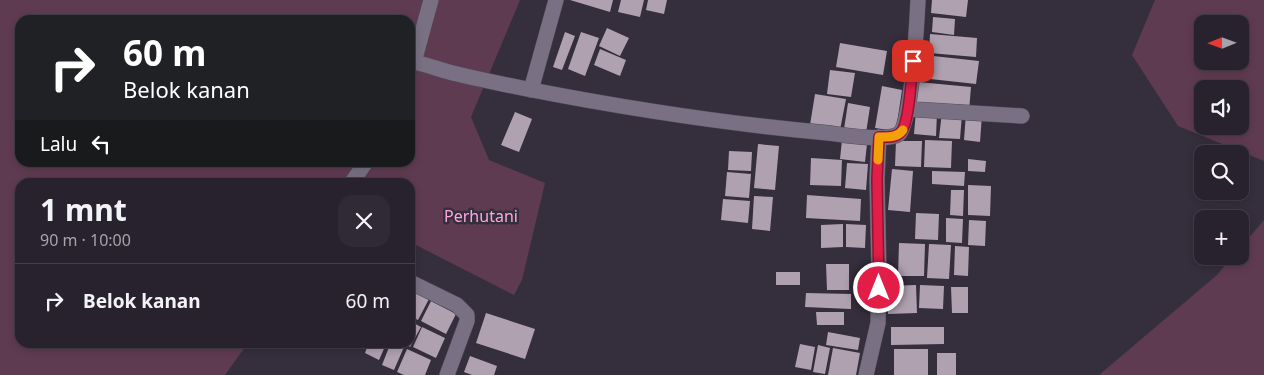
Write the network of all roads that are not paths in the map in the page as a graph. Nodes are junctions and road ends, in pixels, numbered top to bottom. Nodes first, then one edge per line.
1 (431, 0) edge
2 (556, 0) edge
3 (918, 0) edge
4 (415, 53) edge
5 (415, 64) edge
6 (531, 90) junction
7 (908, 109) junction
8 (1022, 116) dead end
9 (879, 137) junction
10 (362, 167) edge
11 (355, 178) edge
12 (415, 284) edge
13 (447, 375) edge
14 (866, 375) edge

1 - 4 street
2 - 6 street
3 - 7 street
5 - 6 street
6 - 9 street
7 - 8 street
7 - 9 street
9 - 14 street
10 - 11 street
12 - 13 street

